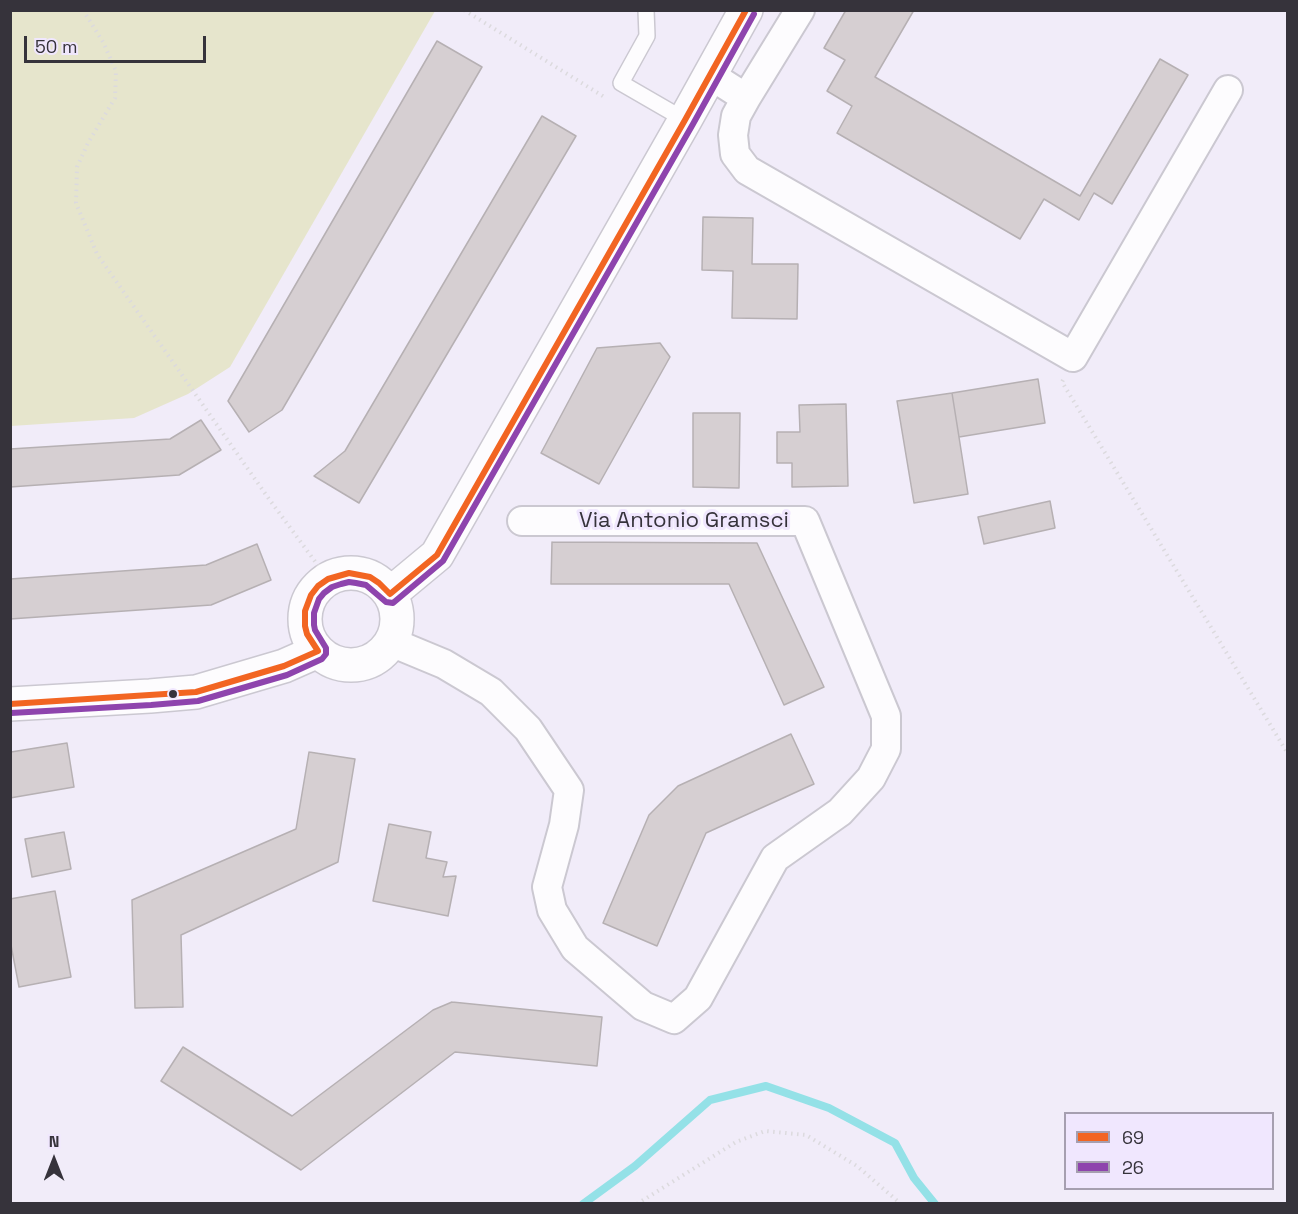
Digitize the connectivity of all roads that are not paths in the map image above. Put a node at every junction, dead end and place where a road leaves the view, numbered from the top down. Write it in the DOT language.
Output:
graph roads {
  1 [pos="646,10"];
  2 [pos="746,10"];
  3 [pos="800,10"];
  4 [pos="710,75"];
  5 [pos="1228,90"];
  6 [pos="746,98"];
  7 [pos="685,120"];
  8 [pos="522,521"];
  9 [pos="390,594"];
  10 [pos="392,642"];
  11 [pos="318,651"];
  12 [pos="10,704"];
  1 -- 7 [label="lane"];
  2 -- 4 [label="street"];
  3 -- 6 [label="street"];
  4 -- 6 [label="street"];
  4 -- 7 [label="street"];
  5 -- 6 [label="street"];
  7 -- 9 [label="street"];
  8 -- 10 [label="street, Via Antonio Gramsci"];
  9 -- 10 [label="street"];
  9 -- 11 [label="street"];
  10 -- 11 [label="street"];
  11 -- 12 [label="street"];
}
